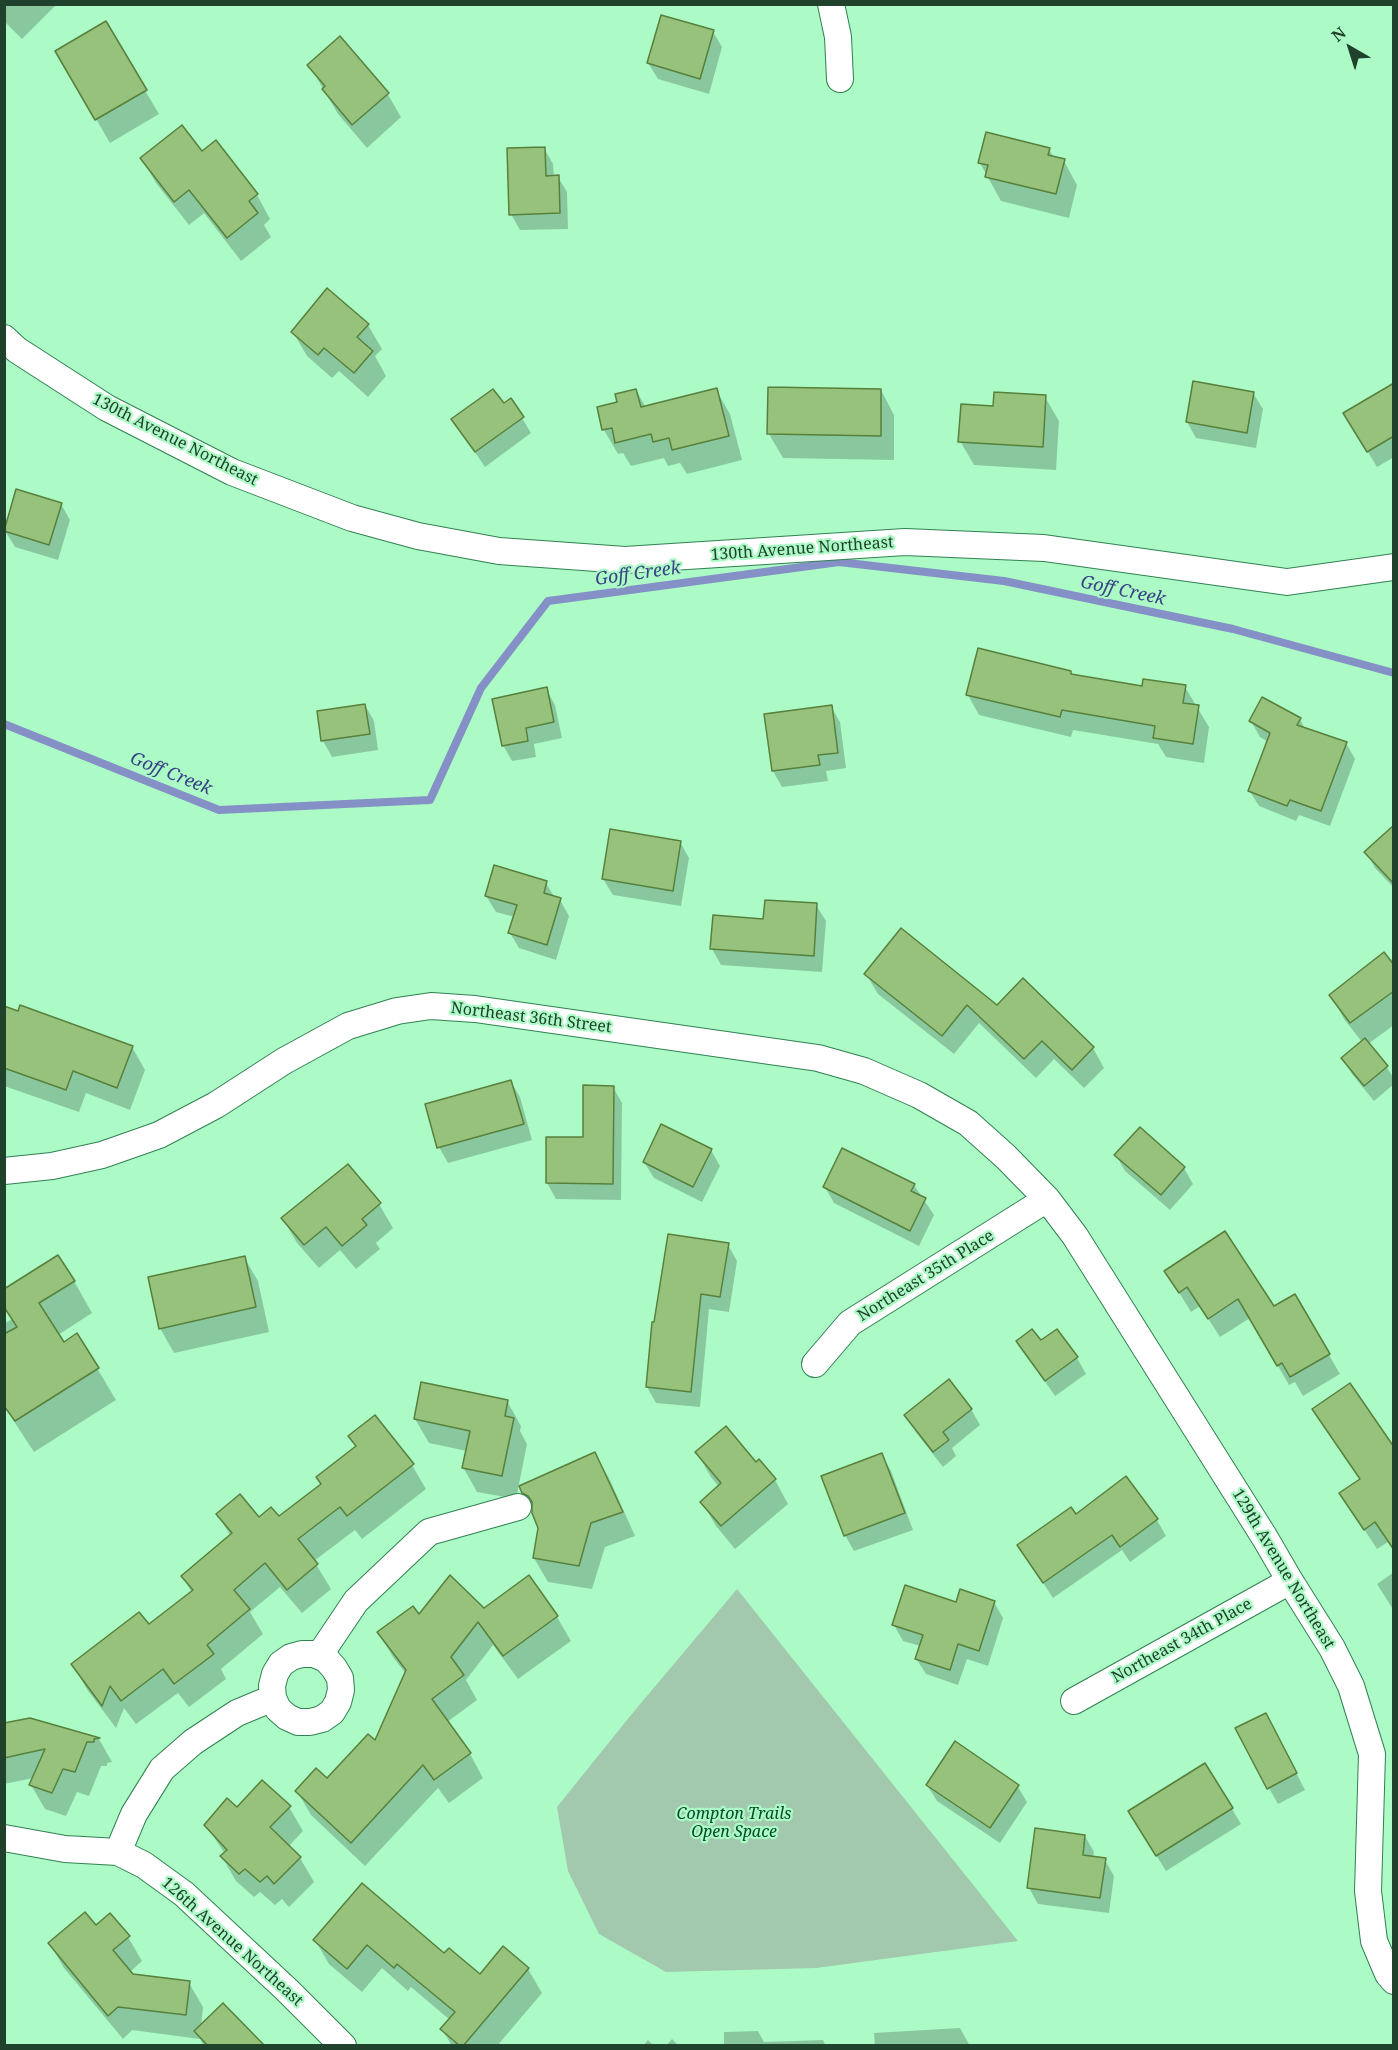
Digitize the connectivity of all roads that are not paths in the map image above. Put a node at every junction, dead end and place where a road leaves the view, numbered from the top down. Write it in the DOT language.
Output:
graph roads {
  1 [pos="831,4"];
  2 [pos="840,79"];
  3 [pos="4,339"];
  4 [pos="1394,567"];
  5 [pos="4,1171"];
  6 [pos="1047,1199"];
  7 [pos="815,1364"];
  8 [pos="518,1507"];
  9 [pos="1290,1581"];
  10 [pos="320,1656"];
  11 [pos="273,1698"];
  12 [pos="1074,1701"];
  13 [pos="4,1838"];
  14 [pos="118,1852"];
  15 [pos="1394,1981"];
  16 [pos="343,2046"];
  1 -- 2 [label="street"];
  3 -- 4 [label="street, 130th Avenue Northeast"];
  5 -- 6 [label="street, Northeast 36th Street"];
  6 -- 7 [label="street, Northeast 35th Place"];
  6 -- 9 [label="street, 129th Avenue Northeast"];
  8 -- 10 [label="street"];
  9 -- 12 [label="street, Northeast 34th Place"];
  9 -- 15 [label="street, 129th Avenue Northeast"];
  10 -- 11 [label="street"];
  10 -- 11 [label="street"];
  11 -- 14 [label="street"];
  13 -- 14 [label="street, 126th Avenue Northeast"];
  14 -- 16 [label="street, 126th Avenue Northeast"];
}
